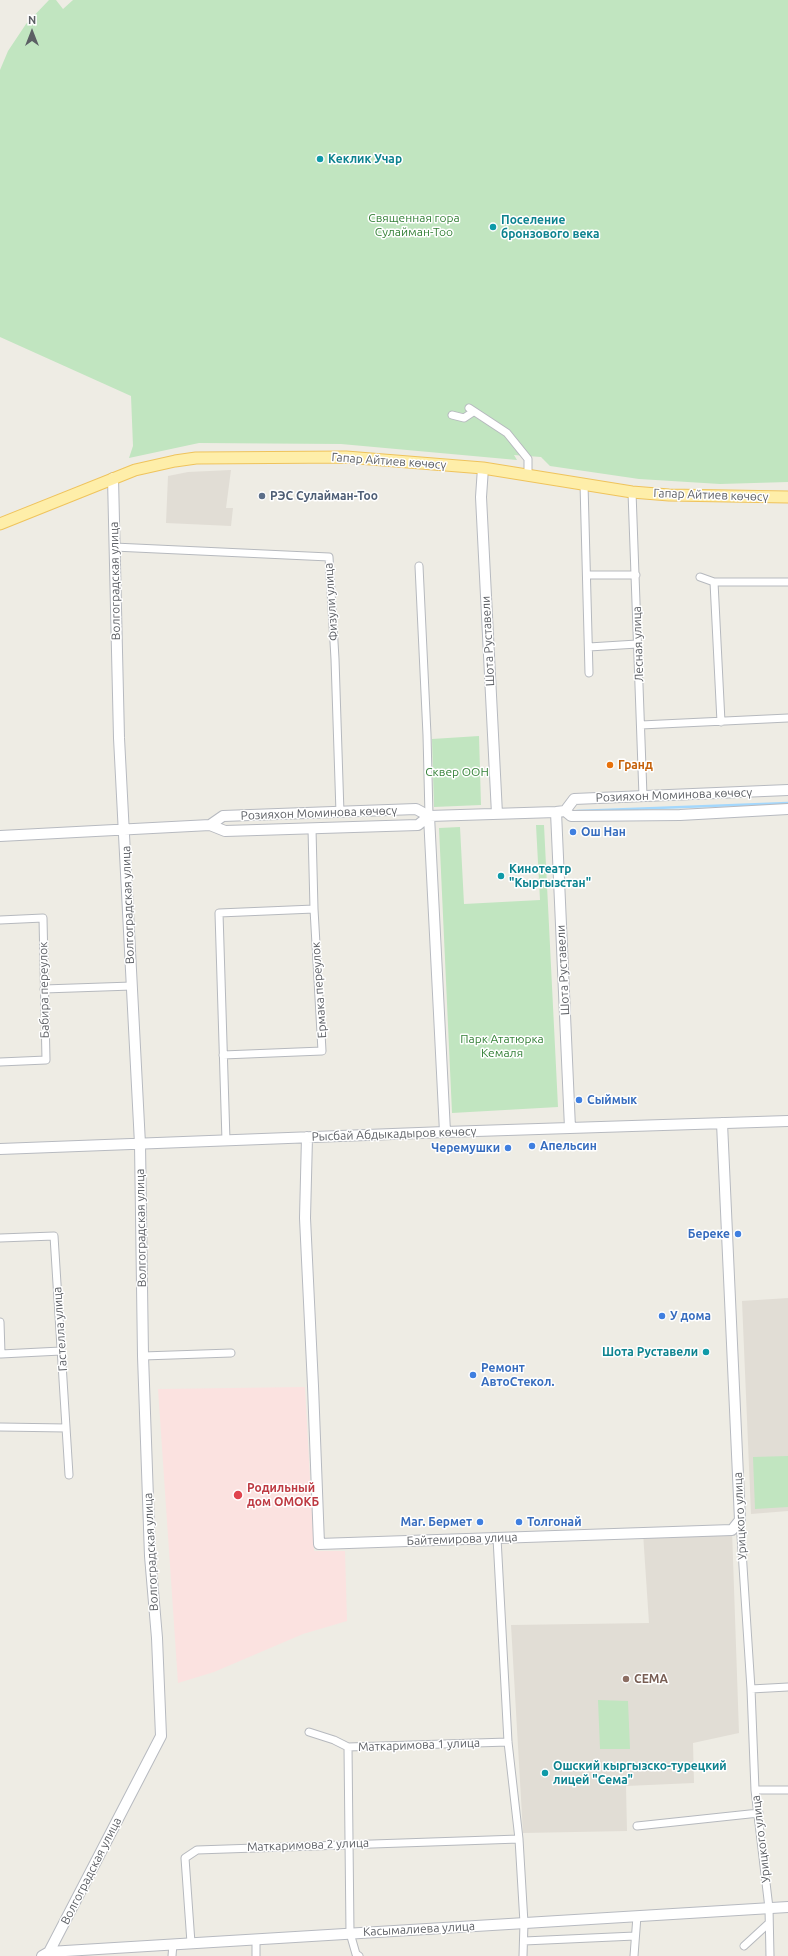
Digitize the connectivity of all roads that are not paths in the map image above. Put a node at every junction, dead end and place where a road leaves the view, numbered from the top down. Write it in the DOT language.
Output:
graph roads {
  1 [pos="452,415"];
  2 [pos="483,468"];
  3 [pos="528,474"];
  4 [pos="113,478"];
  5 [pos="584,484"];
  6 [pos="632,492"];
  7 [pos="788,497"];
  8 [pos="0,524"];
  9 [pos="114,547"];
  10 [pos="419,566"];
  11 [pos="587,575"];
  12 [pos="636,575"];
  13 [pos="700,577"];
  14 [pos="714,582"];
  15 [pos="788,582"];
  16 [pos="637,644"];
  17 [pos="589,647"];
  18 [pos="589,673"];
  19 [pos="788,718"];
  20 [pos="721,722"];
  21 [pos="641,725"];
  22 [pos="788,790"];
  23 [pos="643,796"];
  24 [pos="788,809"];
  25 [pos="561,811"];
  26 [pos="340,813"];
  27 [pos="497,814"];
  28 [pos="429,816"];
  29 [pos="210,825"];
  30 [pos="312,829"];
  31 [pos="125,831"];
  32 [pos="0,836"];
  33 [pos="314,909"];
  34 [pos="0,920"];
  35 [pos="132,986"];
  36 [pos="44,989"];
  37 [pos="223,1055"];
  38 [pos="0,1062"];
  39 [pos="788,1121"];
  40 [pos="722,1123"];
  41 [pos="570,1128"];
  42 [pos="445,1132"];
  43 [pos="307,1137"];
  44 [pos="226,1141"];
  45 [pos="140,1144"];
  46 [pos="0,1149"];
  47 [pos="0,1238"];
  48 [pos="0,1322"];
  49 [pos="61,1351"];
  50 [pos="231,1353"];
  51 [pos="143,1356"];
  52 [pos="0,1427"];
  53 [pos="66,1428"];
  54 [pos="69,1475"];
  55 [pos="740,1520"];
  56 [pos="497,1538"];
  57 [pos="788,1687"];
  58 [pos="751,1689"];
  59 [pos="309,1732"];
  60 [pos="508,1742"];
  61 [pos="348,1747"];
  62 [pos="755,1790"];
  63 [pos="788,1790"];
  64 [pos="759,1813"];
  65 [pos="637,1826"];
  66 [pos="518,1838"];
  67 [pos="348,1843"];
  68 [pos="788,1907"];
  69 [pos="769,1908"];
  70 [pos="637,1916"];
  71 [pos="524,1923"];
  72 [pos="769,1923"];
  73 [pos="350,1934"];
  74 [pos="635,1936"];
  75 [pos="256,1939"];
  76 [pos="524,1941"];
  77 [pos="191,1943"];
  78 [pos="173,1944"];
  79 [pos="744,1946"];
  80 [pos="101,1952"];
  81 [pos="45,1954"];
  82 [pos="172,1956"];
  83 [pos="256,1956"];
  84 [pos="359,1956"];
  85 [pos="523,1956"];
  86 [pos="634,1956"];
  87 [pos="770,1956"];
  1 -- 3 [label="street"];
  2 -- 3 [label="main road, Гапар Айтиев көчөсү"];
  2 -- 4 [label="main road, Гапар Айтиев көчөсү"];
  2 -- 27 [label="street, Шота Руставели"];
  3 -- 5 [label="main road, Гапар Айтиев көчөсү"];
  4 -- 8 [label="main road, Гапар Айтиев көчөсү"];
  4 -- 9 [label="street, Волгоградская улица"];
  5 -- 6 [label="main road, Гапар Айтиев көчөсү"];
  5 -- 11 [label="street"];
  6 -- 7 [label="main road, Гапар Айтиев көчөсү"];
  6 -- 12 [label="street, Лесная улица"];
  9 -- 26 [label="street, Физули улица"];
  9 -- 31 [label="street, Волгоградская улица"];
  10 -- 28 [label="street"];
  11 -- 12 [label="street"];
  11 -- 17 [label="street"];
  12 -- 16 [label="street, Лесная улица"];
  13 -- 14 [label="street"];
  14 -- 15 [label="street"];
  14 -- 20 [label="street"];
  16 -- 17 [label="street"];
  16 -- 21 [label="street, Лесная улица"];
  17 -- 18 [label="street"];
  19 -- 20 [label="street"];
  20 -- 21 [label="street"];
  21 -- 23 [label="street, Лесная улица"];
  22 -- 23 [label="street, Розияхон Моминова көчөсү"];
  23 -- 25 [label="street, Розияхон Моминова көчөсү"];
  24 -- 25 [label="street, Розияхон Моминова көчөсү"];
  25 -- 27 [label="street, Розияхон Моминова көчөсү"];
  25 -- 41 [label="street, Шота Руставели"];
  26 -- 28 [label="street, Розияхон Моминова көчөсү"];
  26 -- 29 [label="street, Розияхон Моминова көчөсү"];
  27 -- 28 [label="street, Розияхон Моминова көчөсү"];
  28 -- 30 [label="street, Розияхон Моминова көчөсү"];
  28 -- 42 [label="street"];
  29 -- 30 [label="street, Розияхон Моминова көчөсү"];
  29 -- 31 [label="street, Розияхон Моминова көчөсү"];
  30 -- 33 [label="street, Ермака переулок"];
  31 -- 32 [label="street, Розияхон Моминова көчөсү"];
  31 -- 35 [label="street, Волгоградская улица"];
  33 -- 37 [label="street"];
  33 -- 37 [label="street, Ермака переулок"];
  34 -- 36 [label="street, Бабира переулок"];
  35 -- 36 [label="street"];
  35 -- 45 [label="street, Волгоградская улица"];
  36 -- 38 [label="street, Бабира переулок"];
  37 -- 44 [label="street"];
  39 -- 40 [label="street, Рысбай Абдыкадыров көчөсү"];
  40 -- 41 [label="street, Рысбай Абдыкадыров көчөсү"];
  40 -- 55 [label="street, Урицкого улица"];
  41 -- 42 [label="street, Рысбай Абдыкадыров көчөсү"];
  42 -- 43 [label="street, Рысбай Абдыкадыров көчөсү"];
  43 -- 44 [label="street, Рысбай Абдыкадыров көчөсү"];
  43 -- 56 [label="street, Байтемирова улица"];
  44 -- 45 [label="street, Рысбай Абдыкадыров көчөсү"];
  45 -- 46 [label="street, Рысбай Абдыкадыров көчөсү"];
  45 -- 51 [label="street, Волгоградская улица"];
  47 -- 49 [label="street, Гастелла улица"];
  48 -- 49 [label="street"];
  49 -- 53 [label="street, Гастелла улица"];
  50 -- 51 [label="street"];
  51 -- 81 [label="street, Волгоградская улица"];
  52 -- 53 [label="street"];
  53 -- 54 [label="street, Гастелла улица"];
  55 -- 56 [label="street, Байтемирова улица"];
  55 -- 58 [label="street, Урицкого улица"];
  56 -- 60 [label="street"];
  57 -- 58 [label="street"];
  58 -- 62 [label="street, Урицкого улица"];
  59 -- 61 [label="street, Маткаримова 1 улица"];
  60 -- 61 [label="street, Маткаримова 1 улица"];
  60 -- 66 [label="street"];
  61 -- 67 [label="street"];
  62 -- 63 [label="street"];
  62 -- 64 [label="street, Урицкого улица"];
  64 -- 65 [label="street"];
  64 -- 69 [label="street, Урицкого улица"];
  66 -- 67 [label="street, Маткаримова 2 улица"];
  66 -- 71 [label="street"];
  67 -- 73 [label="street"];
  67 -- 77 [label="street, Маткаримова 2 улица"];
  68 -- 69 [label="street, Касымалиева улица"];
  69 -- 70 [label="street, Касымалиева улица"];
  69 -- 72 [label="street, Урицкого улица"];
  70 -- 71 [label="street, Касымалиева улица"];
  70 -- 74 [label="street"];
  71 -- 73 [label="street, Касымалиева улица"];
  71 -- 76 [label="street"];
  72 -- 79 [label="street"];
  72 -- 87 [label="street, Урицкого улица"];
  73 -- 75 [label="street, Касымалиева улица"];
  73 -- 84 [label="street"];
  74 -- 76 [label="street"];
  74 -- 86 [label="street"];
  75 -- 77 [label="street, Касымалиева улица"];
  75 -- 83 [label="street"];
  76 -- 85 [label="street"];
  77 -- 78 [label="street, Касымалиева улица"];
  78 -- 80 [label="street, Касымалиева улица"];
  78 -- 82 [label="street"];
  80 -- 81 [label="street, Касымалиева улица"];
}
